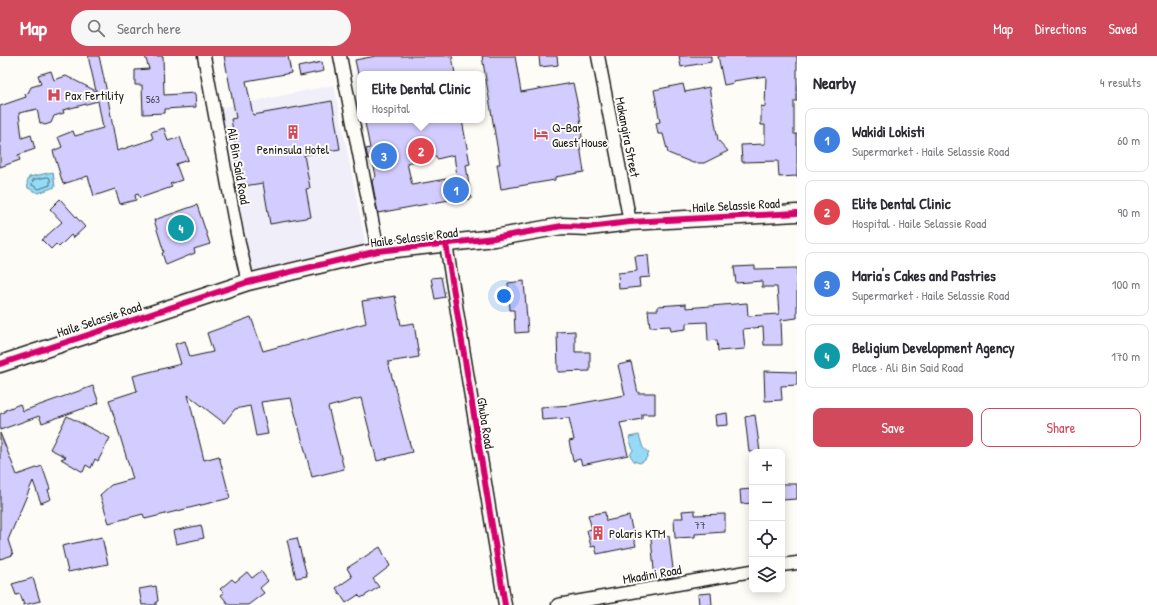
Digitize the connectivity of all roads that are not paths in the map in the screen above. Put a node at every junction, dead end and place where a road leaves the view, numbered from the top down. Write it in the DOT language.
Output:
graph roads {
  1 [pos="204,56"];
  2 [pos="340,56"];
  3 [pos="598,56"];
  4 [pos="797,213"];
  5 [pos="630,222"];
  6 [pos="446,244"];
  7 [pos="378,251"];
  8 [pos="248,282"];
  9 [pos="0,364"];
  10 [pos="797,563"];
  11 [pos="785,565"];
  12 [pos="749,572"];
  13 [pos="505,605"];
  14 [pos="558,605"];
  1 -- 8 [label="street, Ali Bin Said Road"];
  2 -- 7 [label="street"];
  3 -- 5 [label="street, Makangira Street"];
  4 -- 5 [label="street, Haile Selassie Road"];
  5 -- 6 [label="street, Haile Selassie Road"];
  6 -- 7 [label="street, Haile Selassie Road"];
  6 -- 13 [label="street, Ghuba Road"];
  7 -- 8 [label="street, Haile Selassie Road"];
  8 -- 9 [label="street, Haile Selassie Road"];
  10 -- 11 [label="street"];
  12 -- 14 [label="street, Mkadini Road"];
}
